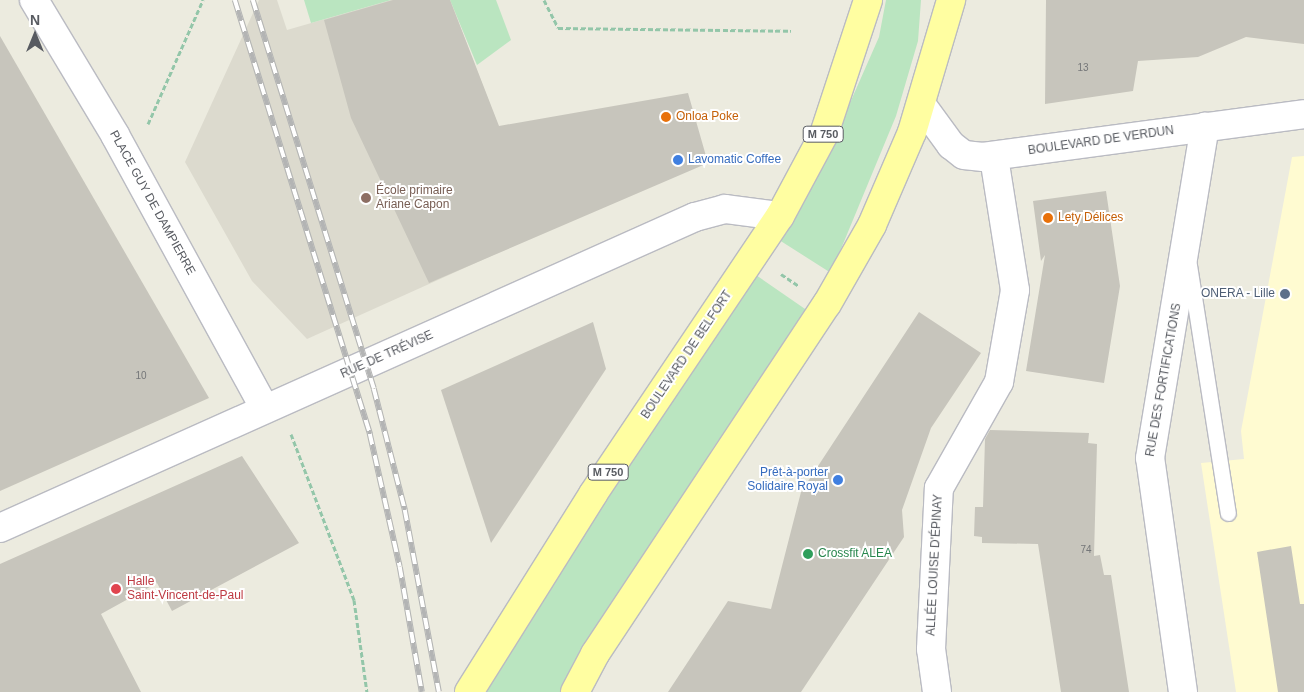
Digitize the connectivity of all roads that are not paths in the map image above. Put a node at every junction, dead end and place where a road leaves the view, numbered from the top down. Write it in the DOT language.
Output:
graph roads {
  1 [pos="34,0"];
  2 [pos="868,0"];
  3 [pos="934,0"];
  4 [pos="951,0"];
  5 [pos="931,70"];
  6 [pos="921,104"];
  7 [pos="1304,114"];
  8 [pos="1204,127"];
  9 [pos="994,157"];
  10 [pos="780,216"];
  11 [pos="1187,250"];
  12 [pos="266,409"];
  13 [pos="1228,513"];
  14 [pos="0,528"];
  15 [pos="469,692"];
  16 [pos="575,692"];
  17 [pos="938,692"];
  18 [pos="1183,692"];
  1 -- 12 [label="street, PLACE GUY DE DAMPIERRE"];
  2 -- 10 [label="main road, BOULEVARD DE BELFORT / M 750"];
  3 -- 5 [label="main road"];
  4 -- 5 [label="main road"];
  5 -- 6 [label="main road"];
  6 -- 9 [label="street, BOULEVARD DE VERDUN"];
  6 -- 16 [label="main road"];
  7 -- 8 [label="street, BOULEVARD DE VERDUN"];
  8 -- 9 [label="street, BOULEVARD DE VERDUN"];
  8 -- 11 [label="street, RUE DES FORTIFICATIONS"];
  9 -- 17 [label="street, ALLÉE LOUISE D'ÉPINAY"];
  10 -- 12 [label="street, RUE DE TRÉVISE"];
  10 -- 15 [label="main road, BOULEVARD DE BELFORT / M 750"];
  11 -- 13 [label="lane"];
  11 -- 18 [label="street, RUE DES FORTIFICATIONS"];
  12 -- 14 [label="street, RUE DE TRÉVISE"];
}
